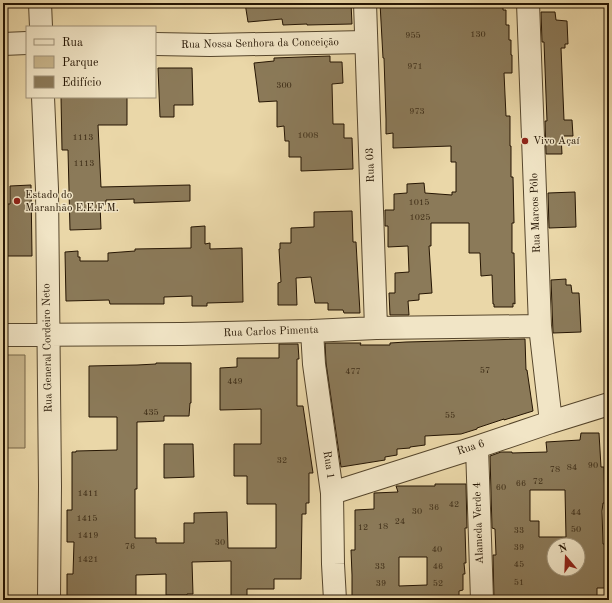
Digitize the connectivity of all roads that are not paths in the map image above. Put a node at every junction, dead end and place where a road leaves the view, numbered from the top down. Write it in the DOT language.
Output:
graph roads {
  1 [pos="40,3"];
  2 [pos="365,3"];
  3 [pos="528,3"];
  4 [pos="41,26"];
  5 [pos="366,42"];
  6 [pos="26,43"];
  7 [pos="3,44"];
  8 [pos="156,44"];
  9 [pos="43,98"];
  10 [pos="540,326"];
  11 [pos="376,328"];
  12 [pos="312,331"];
  13 [pos="3,335"];
  14 [pos="48,335"];
  15 [pos="609,404"];
  16 [pos="551,422"];
  17 [pos="477,446"];
  18 [pos="332,493"];
  19 [pos="49,600"];
  20 [pos="335,600"];
  21 [pos="482,600"];
  1 -- 4 [label="street"];
  2 -- 5 [label="street, Rua 03"];
  3 -- 10 [label="street, Rua Marcos Pólo"];
  5 -- 8 [label="street, Rua Nossa Senhora da Conceição"];
  5 -- 11 [label="street, Rua 03"];
  6 -- 7 [label="street"];
  9 -- 14 [label="street, Rua General Cordeiro Neto"];
  10 -- 11 [label="street, Rua Carlos Pimenta"];
  10 -- 16 [label="street, Rua Marcos Pólo"];
  11 -- 12 [label="street, Rua Carlos Pimenta"];
  12 -- 14 [label="street, Rua Carlos Pimenta"];
  12 -- 18 [label="street, Rua 1"];
  13 -- 14 [label="street, Rua Carlos Pimenta"];
  14 -- 19 [label="street, Rua General Cordeiro Neto"];
  15 -- 16 [label="street, Rua 6"];
  16 -- 17 [label="street, Rua 6"];
  17 -- 18 [label="street, Rua 6"];
  17 -- 21 [label="street, Alameda Verde 4"];
  18 -- 20 [label="street, Rua 1"];
}
